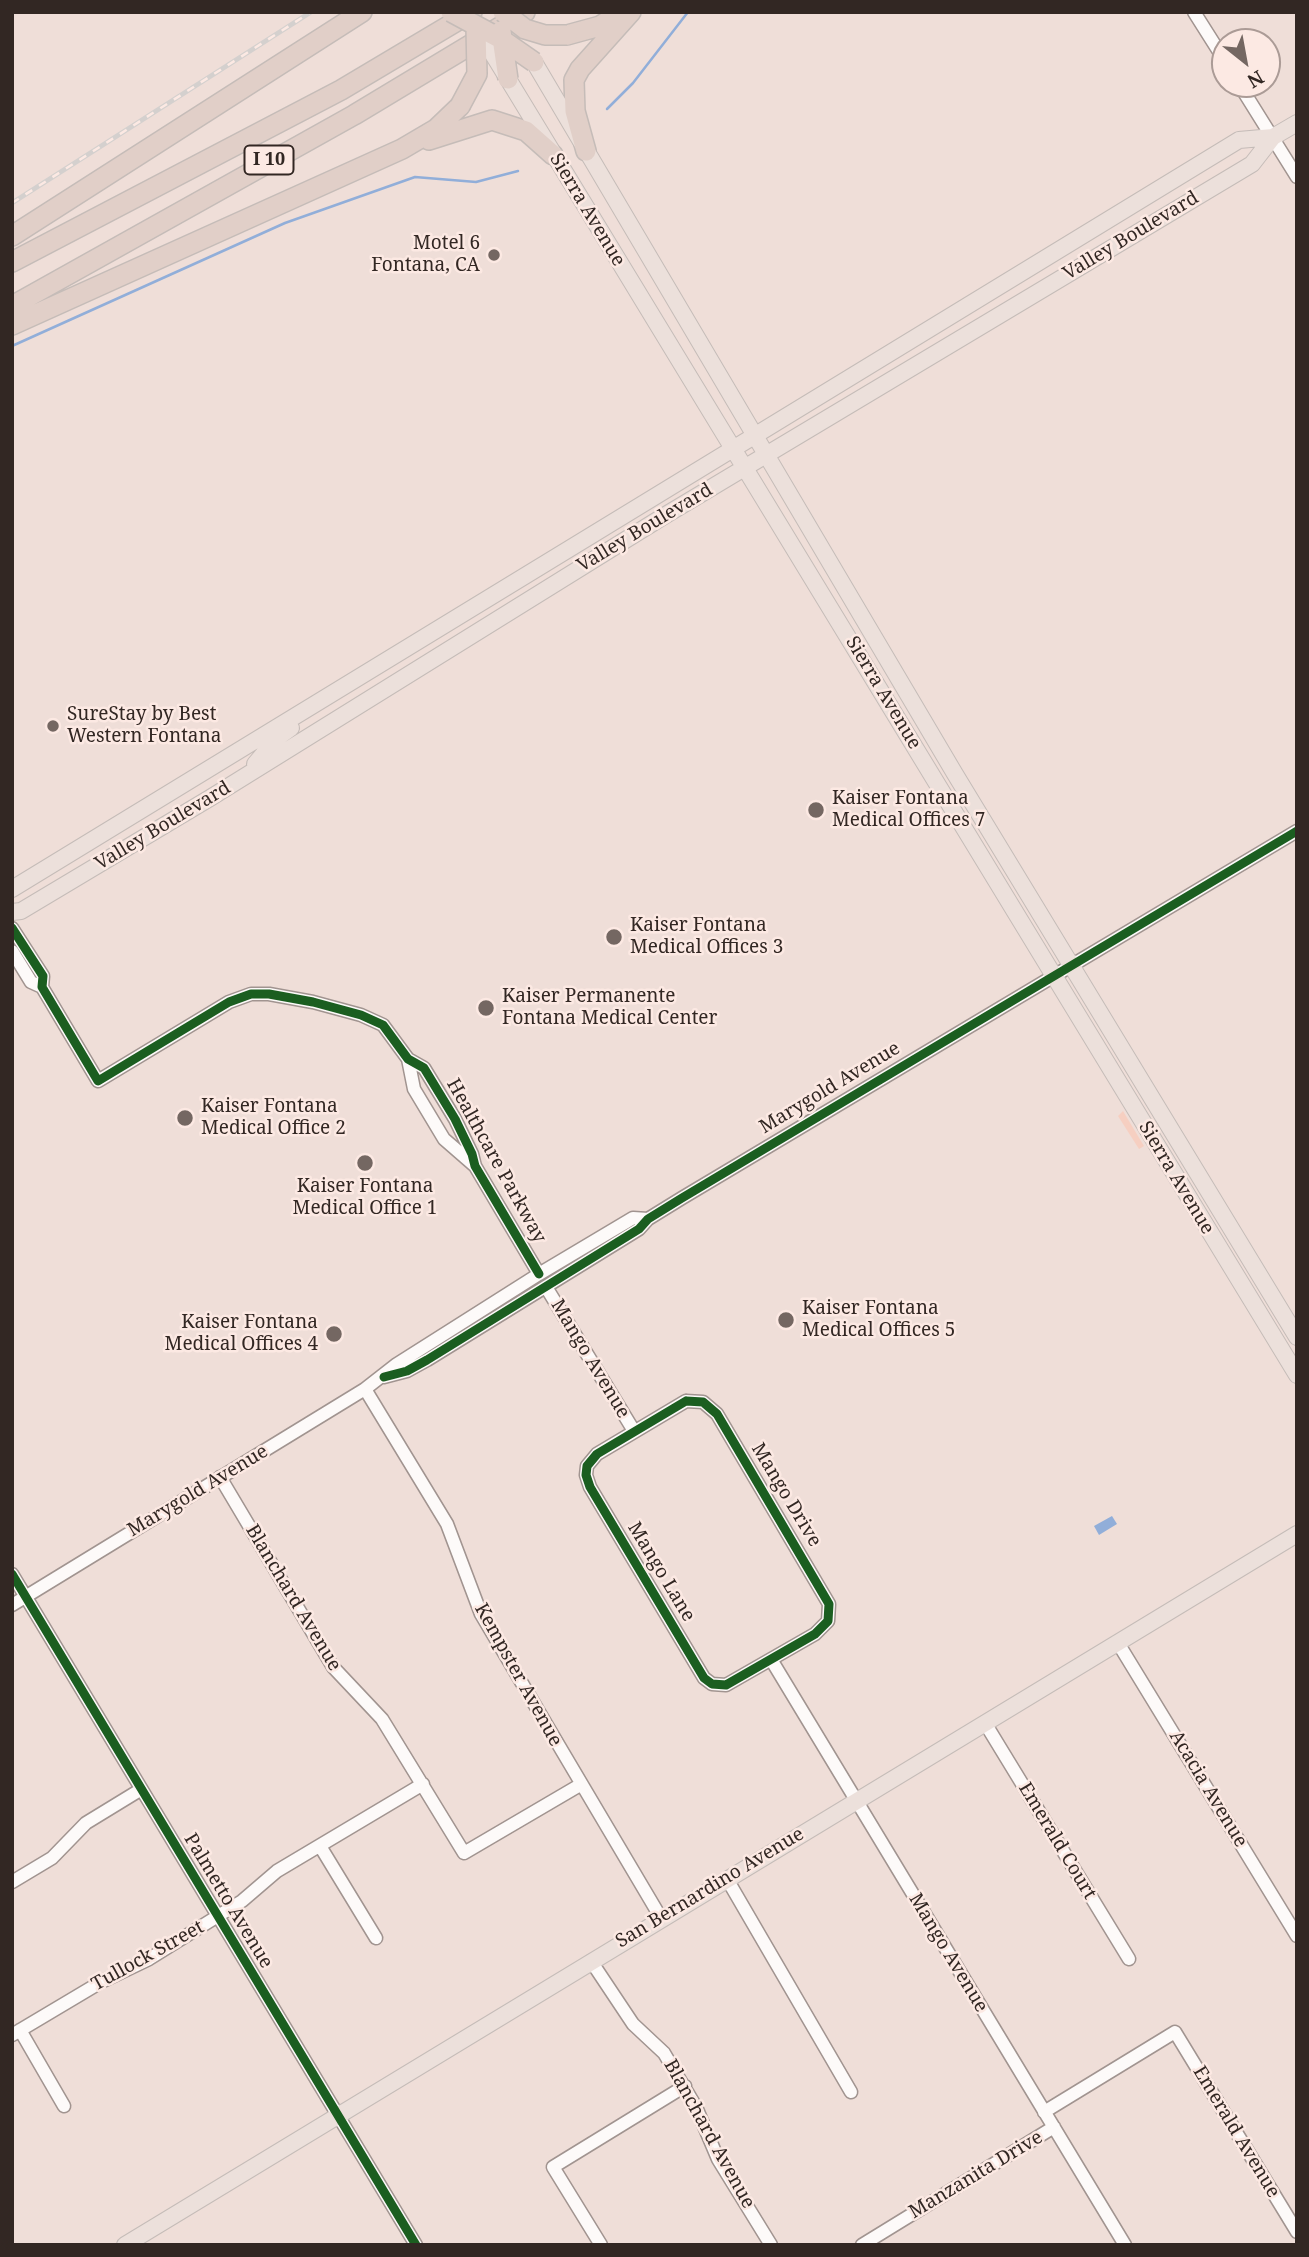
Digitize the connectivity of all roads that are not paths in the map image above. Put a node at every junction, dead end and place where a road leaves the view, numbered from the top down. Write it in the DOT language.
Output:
graph roads {
  1 [pos="375,12"];
  2 [pos="451,12"];
  3 [pos="503,12"];
  4 [pos="525,12"];
  5 [pos="622,12"];
  6 [pos="631,12"];
  7 [pos="1194,12"];
  8 [pos="358,16"];
  9 [pos="473,16"];
  10 [pos="501,38"];
  11 [pos="1211,39"];
  12 [pos="534,62"];
  13 [pos="508,79"];
  14 [pos="1248,98"];
  15 [pos="1297,123"];
  16 [pos="1273,138"];
  17 [pos="402,149"];
  18 [pos="586,151"];
  19 [pos="553,155"];
  20 [pos="1297,177"];
  21 [pos="12,236"];
  22 [pos="12,262"];
  23 [pos="12,306"];
  24 [pos="12,325"];
  25 [pos="756,436"];
  26 [pos="733,450"];
  27 [pos="766,455"];
  28 [pos="746,467"];
  29 [pos="300,712"];
  30 [pos="244,777"];
  31 [pos="1297,831"];
  32 [pos="12,889"];
  33 [pos="12,912"];
  34 [pos="12,928"];
  35 [pos="12,951"];
  36 [pos="1072,966"];
  37 [pos="1054,977"];
  38 [pos="42,987"];
  39 [pos="408,1059"];
  40 [pos="419,1097"];
  41 [pos="455,1119"];
  42 [pos="474,1166"];
  43 [pos="1192,1203"];
  44 [pos="648,1219"];
  45 [pos="539,1274"];
  46 [pos="1264,1284"];
  47 [pos="546,1287"];
  48 [pos="1297,1337"];
  49 [pos="427,1360"];
  50 [pos="1297,1375"];
  51 [pos="384,1377"];
  52 [pos="365,1390"];
  53 [pos="634,1432"];
  54 [pos="220,1477"];
  55 [pos="1297,1534"];
  56 [pos="12,1574"];
  57 [pos="26,1597"];
  58 [pos="12,1605"];
  59 [pos="1118,1643"];
  60 [pos="772,1661"];
  61 [pos="985,1723"];
  62 [pos="423,1784"];
  63 [pos="580,1785"];
  64 [pos="140,1790"];
  65 [pos="856,1800"];
  66 [pos="320,1846"];
  67 [pos="727,1879"];
  68 [pos="12,1882"];
  69 [pos="217,1917"];
  70 [pos="662,1918"];
  71 [pos="1297,1936"];
  72 [pos="376,1938"];
  73 [pos="1129,1959"];
  74 [pos="591,1961"];
  75 [pos="1175,2032"];
  76 [pos="16,2033"];
  77 [pos="685,2087"];
  78 [pos="851,2092"];
  79 [pos="64,2106"];
  80 [pos="1044,2112"];
  81 [pos="339,2116"];
  82 [pos="1054,2127"];
  83 [pos="1297,2232"];
  84 [pos="125,2245"];
  85 [pos="416,2245"];
  86 [pos="601,2245"];
  87 [pos="771,2245"];
  88 [pos="862,2245"];
  89 [pos="1125,2245"];
  1 -- 8 [label="highway"];
  2 -- 9 [label="highway, bridge"];
  3 -- 5 [label="highway, bridge"];
  3 -- 10 [label="highway, bridge"];
  3 -- 12 [label="main road, Sierra Avenue, bridge"];
  4 -- 23 [label="highway, I 10"];
  6 -- 18 [label="highway"];
  7 -- 11 [label="street"];
  8 -- 21 [label="highway"];
  9 -- 10 [label="highway, bridge"];
  9 -- 13 [label="main road, Sierra Avenue, bridge"];
  9 -- 17 [label="highway, bridge"];
  9 -- 22 [label="highway, I 10"];
  10 -- 12 [label="highway, bridge"];
  10 -- 13 [label="highway, bridge"];
  12 -- 18 [label="main road, Sierra Avenue"];
  13 -- 19 [label="main road, Sierra Avenue"];
  14 -- 16 [label="street"];
  15 -- 16 [label="main road, Valley Boulevard"];
  16 -- 20 [label="street"];
  16 -- 25 [label="main road, Valley Boulevard"];
  16 -- 27 [label="main road, Valley Boulevard"];
  17 -- 19 [label="highway"];
  17 -- 24 [label="highway"];
  18 -- 25 [label="main road, Sierra Avenue"];
  19 -- 26 [label="main road, Sierra Avenue"];
  25 -- 26 [label="main road, Valley Boulevard"];
  25 -- 27 [label="main road, Sierra Avenue"];
  26 -- 28 [label="main road, Sierra Avenue"];
  26 -- 29 [label="main road, Valley Boulevard"];
  27 -- 28 [label="main road, Valley Boulevard"];
  27 -- 36 [label="main road, Sierra Avenue"];
  28 -- 30 [label="main road, Valley Boulevard"];
  28 -- 37 [label="main road, Sierra Avenue"];
  29 -- 30 [label="main road"];
  29 -- 32 [label="main road, Valley Boulevard"];
  30 -- 33 [label="main road, Valley Boulevard"];
  31 -- 36 [label="street, Marygold Avenue"];
  34 -- 38 [label="street, Healthcare Parkway"];
  35 -- 38 [label="street, Healthcare Parkway"];
  36 -- 37 [label="street, Marygold Avenue"];
  36 -- 46 [label="main road, Sierra Avenue"];
  37 -- 43 [label="main road, Sierra Avenue"];
  37 -- 44 [label="street, Marygold Avenue"];
  38 -- 39 [label="street, Healthcare Parkway"];
  39 -- 40 [label="street, Healthcare Parkway"];
  39 -- 41 [label="street, Healthcare Parkway"];
  40 -- 41 [label="street"];
  40 -- 42 [label="street, Healthcare Parkway"];
  41 -- 42 [label="street, Healthcare Parkway"];
  42 -- 45 [label="street, Healthcare Parkway"];
  43 -- 46 [label="main road"];
  43 -- 50 [label="main road, Sierra Avenue"];
  44 -- 45 [label="street"];
  44 -- 47 [label="street, Marygold Avenue"];
  45 -- 49 [label="street"];
  45 -- 51 [label="street, Marygold Avenue"];
  46 -- 48 [label="main road, Sierra Avenue"];
  47 -- 49 [label="street, Marygold Avenue"];
  47 -- 53 [label="street, Mango Avenue"];
  49 -- 51 [label="street, Marygold Avenue"];
  51 -- 52 [label="street, Marygold Avenue"];
  52 -- 54 [label="street, Marygold Avenue"];
  52 -- 63 [label="street, Kempster Avenue"];
  53 -- 60 [label="street, Mango Lane"];
  53 -- 60 [label="street, Mango Drive"];
  54 -- 57 [label="street, Marygold Avenue"];
  54 -- 62 [label="street, Blanchard Avenue"];
  55 -- 59 [label="main road, San Bernardino Avenue"];
  56 -- 57 [label="street, Palmetto Avenue"];
  57 -- 58 [label="street, Marygold Avenue"];
  57 -- 64 [label="street, Palmetto Avenue"];
  59 -- 61 [label="main road, San Bernardino Avenue"];
  59 -- 71 [label="street, Acacia Avenue"];
  60 -- 65 [label="street, Mango Avenue"];
  61 -- 65 [label="main road, San Bernardino Avenue"];
  61 -- 73 [label="street, Emerald Court"];
  62 -- 63 [label="street, Blanchard Avenue"];
  62 -- 66 [label="street, Tullock Street"];
  63 -- 70 [label="street, Kempster Avenue"];
  64 -- 68 [label="street"];
  64 -- 69 [label="street, Palmetto Avenue"];
  65 -- 67 [label="main road, San Bernardino Avenue"];
  65 -- 80 [label="street, Mango Avenue"];
  66 -- 69 [label="street, Tullock Street"];
  66 -- 72 [label="street"];
  67 -- 70 [label="main road, San Bernardino Avenue"];
  67 -- 78 [label="street"];
  69 -- 76 [label="street, Tullock Street"];
  69 -- 81 [label="street, Palmetto Avenue"];
  70 -- 74 [label="main road, San Bernardino Avenue"];
  74 -- 77 [label="street, Blanchard Avenue"];
  74 -- 81 [label="main road, San Bernardino Avenue"];
  75 -- 80 [label="street, Manzanita Drive"];
  75 -- 83 [label="street, Emerald Avenue"];
  76 -- 79 [label="street"];
  77 -- 86 [label="street"];
  77 -- 87 [label="street, Blanchard Avenue"];
  80 -- 82 [label="street, Mango Avenue"];
  81 -- 84 [label="main road, San Bernardino Avenue"];
  81 -- 85 [label="street, Palmetto Avenue"];
  82 -- 88 [label="street, Manzanita Drive"];
  82 -- 89 [label="street, Mango Avenue"];
}
